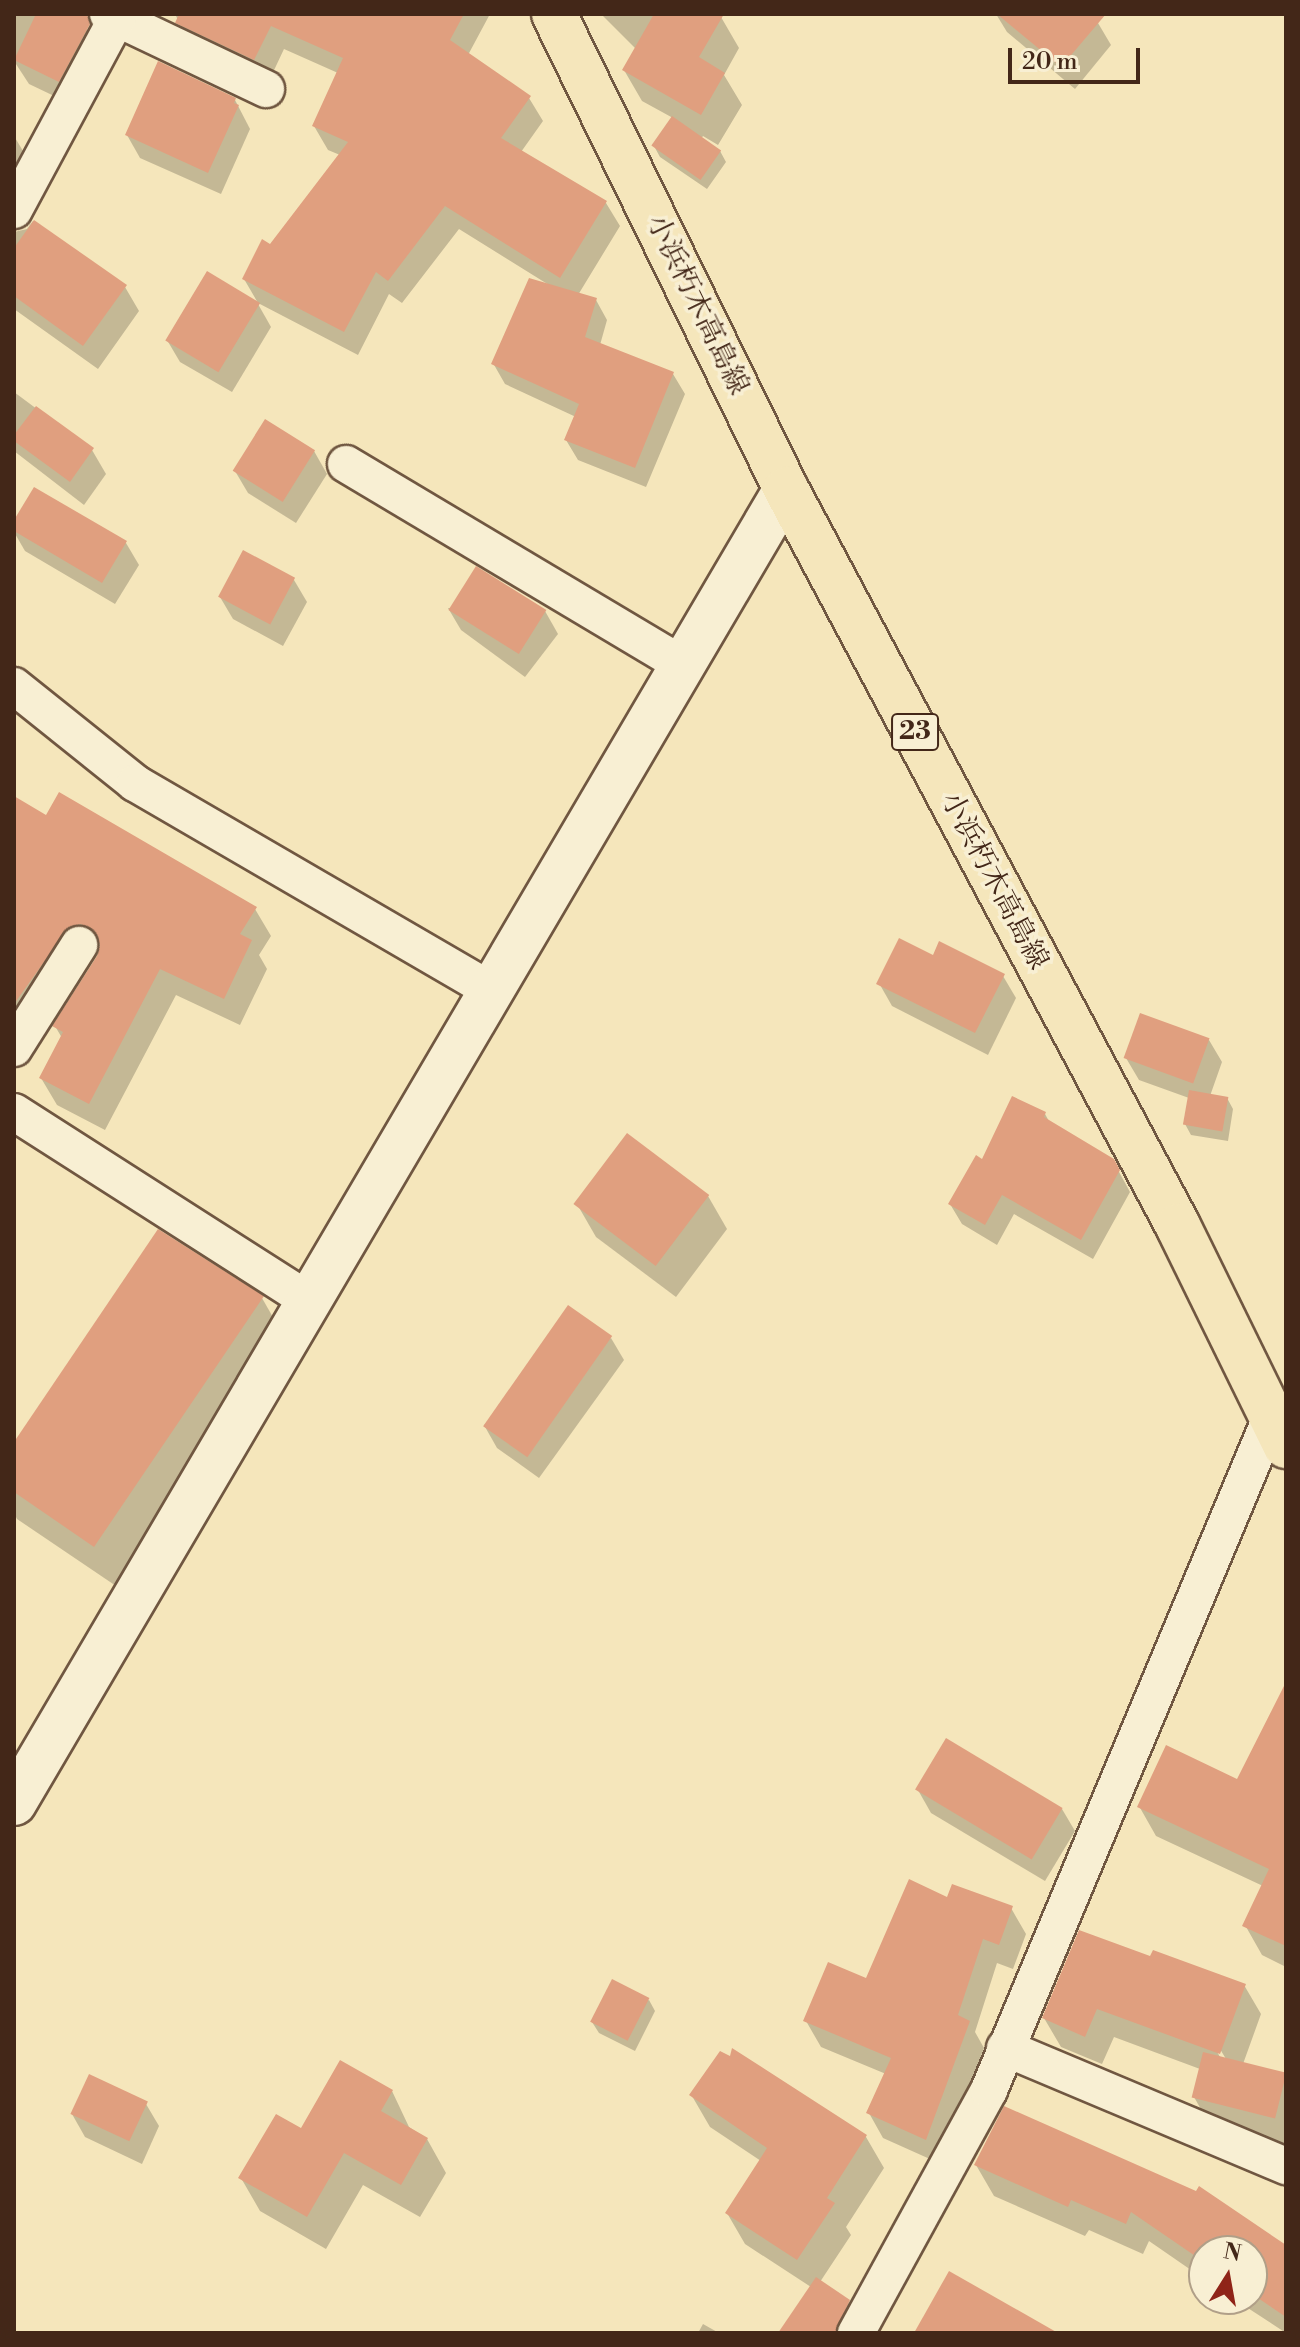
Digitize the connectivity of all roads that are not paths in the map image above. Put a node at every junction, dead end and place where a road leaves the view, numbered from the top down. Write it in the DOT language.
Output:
graph roads {
  1 [pos="554,14"];
  2 [pos="115,15"];
  3 [pos="266,89"];
  4 [pos="14,210"];
  5 [pos="346,464"];
  6 [pos="786,489"];
  7 [pos="682,664"];
  8 [pos="14,686"];
  9 [pos="79,945"];
  10 [pos="490,990"];
  11 [pos="17,1035"];
  12 [pos="14,1112"];
  13 [pos="308,1300"];
  14 [pos="1278,1433"];
  15 [pos="14,1803"];
  16 [pos="1005,2048"];
  17 [pos="1286,2166"];
  18 [pos="856,2333"];
  1 -- 6 [label="main road, 小浜朽木高島線 / 23"];
  2 -- 3 [label="street"];
  2 -- 4 [label="street"];
  5 -- 7 [label="street"];
  6 -- 7 [label="main road"];
  6 -- 14 [label="main road, 小浜朽木高島線 / 23"];
  7 -- 10 [label="main road"];
  8 -- 10 [label="street"];
  9 -- 11 [label="street"];
  10 -- 13 [label="main road"];
  12 -- 13 [label="street"];
  13 -- 15 [label="main road"];
  14 -- 16 [label="street"];
  16 -- 17 [label="street"];
  16 -- 18 [label="street"];
}
